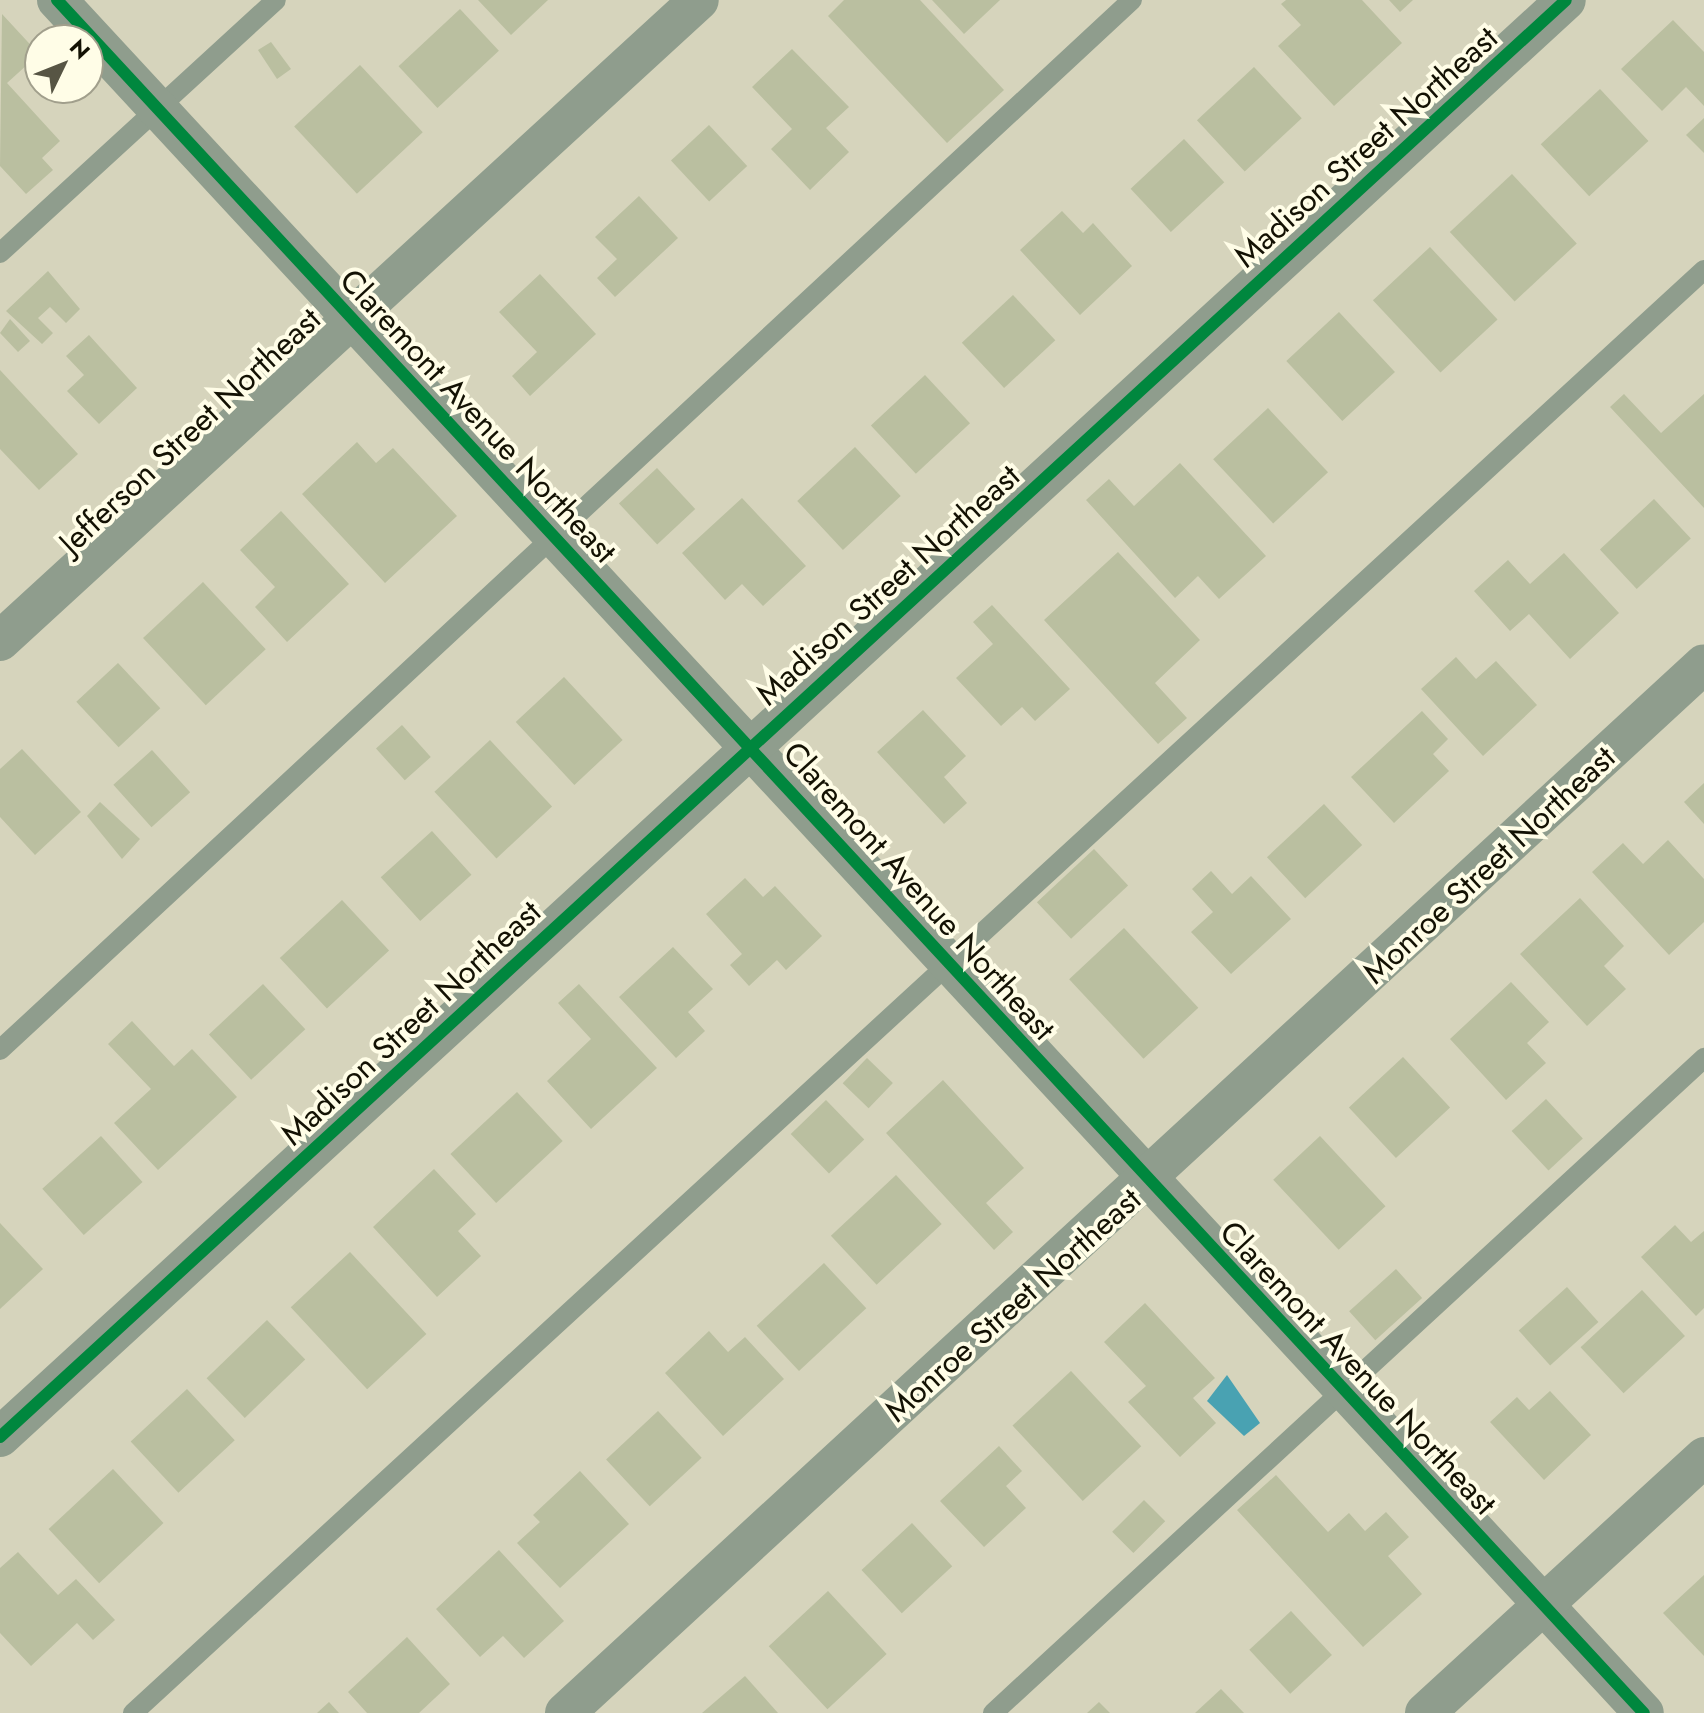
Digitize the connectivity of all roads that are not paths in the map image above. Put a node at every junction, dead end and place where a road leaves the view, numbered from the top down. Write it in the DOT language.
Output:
graph roads {
  1 [pos="57,0"];
  2 [pos="276,0"];
  3 [pos="699,0"];
  4 [pos="1132,0"];
  5 [pos="1566,0"];
  6 [pos="157,109"];
  7 [pos="0,253"];
  8 [pos="1704,270"];
  9 [pos="351,319"];
  10 [pos="553,534"];
  11 [pos="0,641"];
  12 [pos="1704,664"];
  13 [pos="751,745"];
  14 [pos="948,961"];
  15 [pos="0,1050"];
  16 [pos="1704,1058"];
  17 [pos="1149,1181"];
  18 [pos="1342,1389"];
  19 [pos="0,1437"];
  20 [pos="1704,1457"];
  21 [pos="1543,1605"];
  22 [pos="133,1713"];
  23 [pos="565,1713"];
  24 [pos="993,1713"];
  25 [pos="1425,1713"];
  26 [pos="1644,1713"];
  1 -- 6 [label="street, Claremont Avenue Northeast"];
  2 -- 6 [label="lane"];
  3 -- 9 [label="street, Jefferson Street Northeast"];
  4 -- 10 [label="lane"];
  5 -- 13 [label="street, Madison Street Northeast"];
  6 -- 7 [label="lane"];
  6 -- 9 [label="street, Claremont Avenue Northeast"];
  8 -- 14 [label="lane"];
  9 -- 10 [label="street, Claremont Avenue Northeast"];
  9 -- 11 [label="street, Jefferson Street Northeast"];
  10 -- 13 [label="street, Claremont Avenue Northeast"];
  10 -- 15 [label="lane"];
  12 -- 17 [label="street, Monroe Street Northeast"];
  13 -- 14 [label="street, Claremont Avenue Northeast"];
  13 -- 19 [label="street, Madison Street Northeast"];
  14 -- 17 [label="street, Claremont Avenue Northeast"];
  14 -- 22 [label="lane"];
  16 -- 18 [label="lane"];
  17 -- 18 [label="street, Claremont Avenue Northeast"];
  17 -- 23 [label="street, Monroe Street Northeast"];
  18 -- 21 [label="street, Claremont Avenue Northeast"];
  18 -- 24 [label="lane"];
  20 -- 21 [label="street"];
  21 -- 25 [label="street"];
  21 -- 26 [label="street, Claremont Avenue Northeast"];
}
